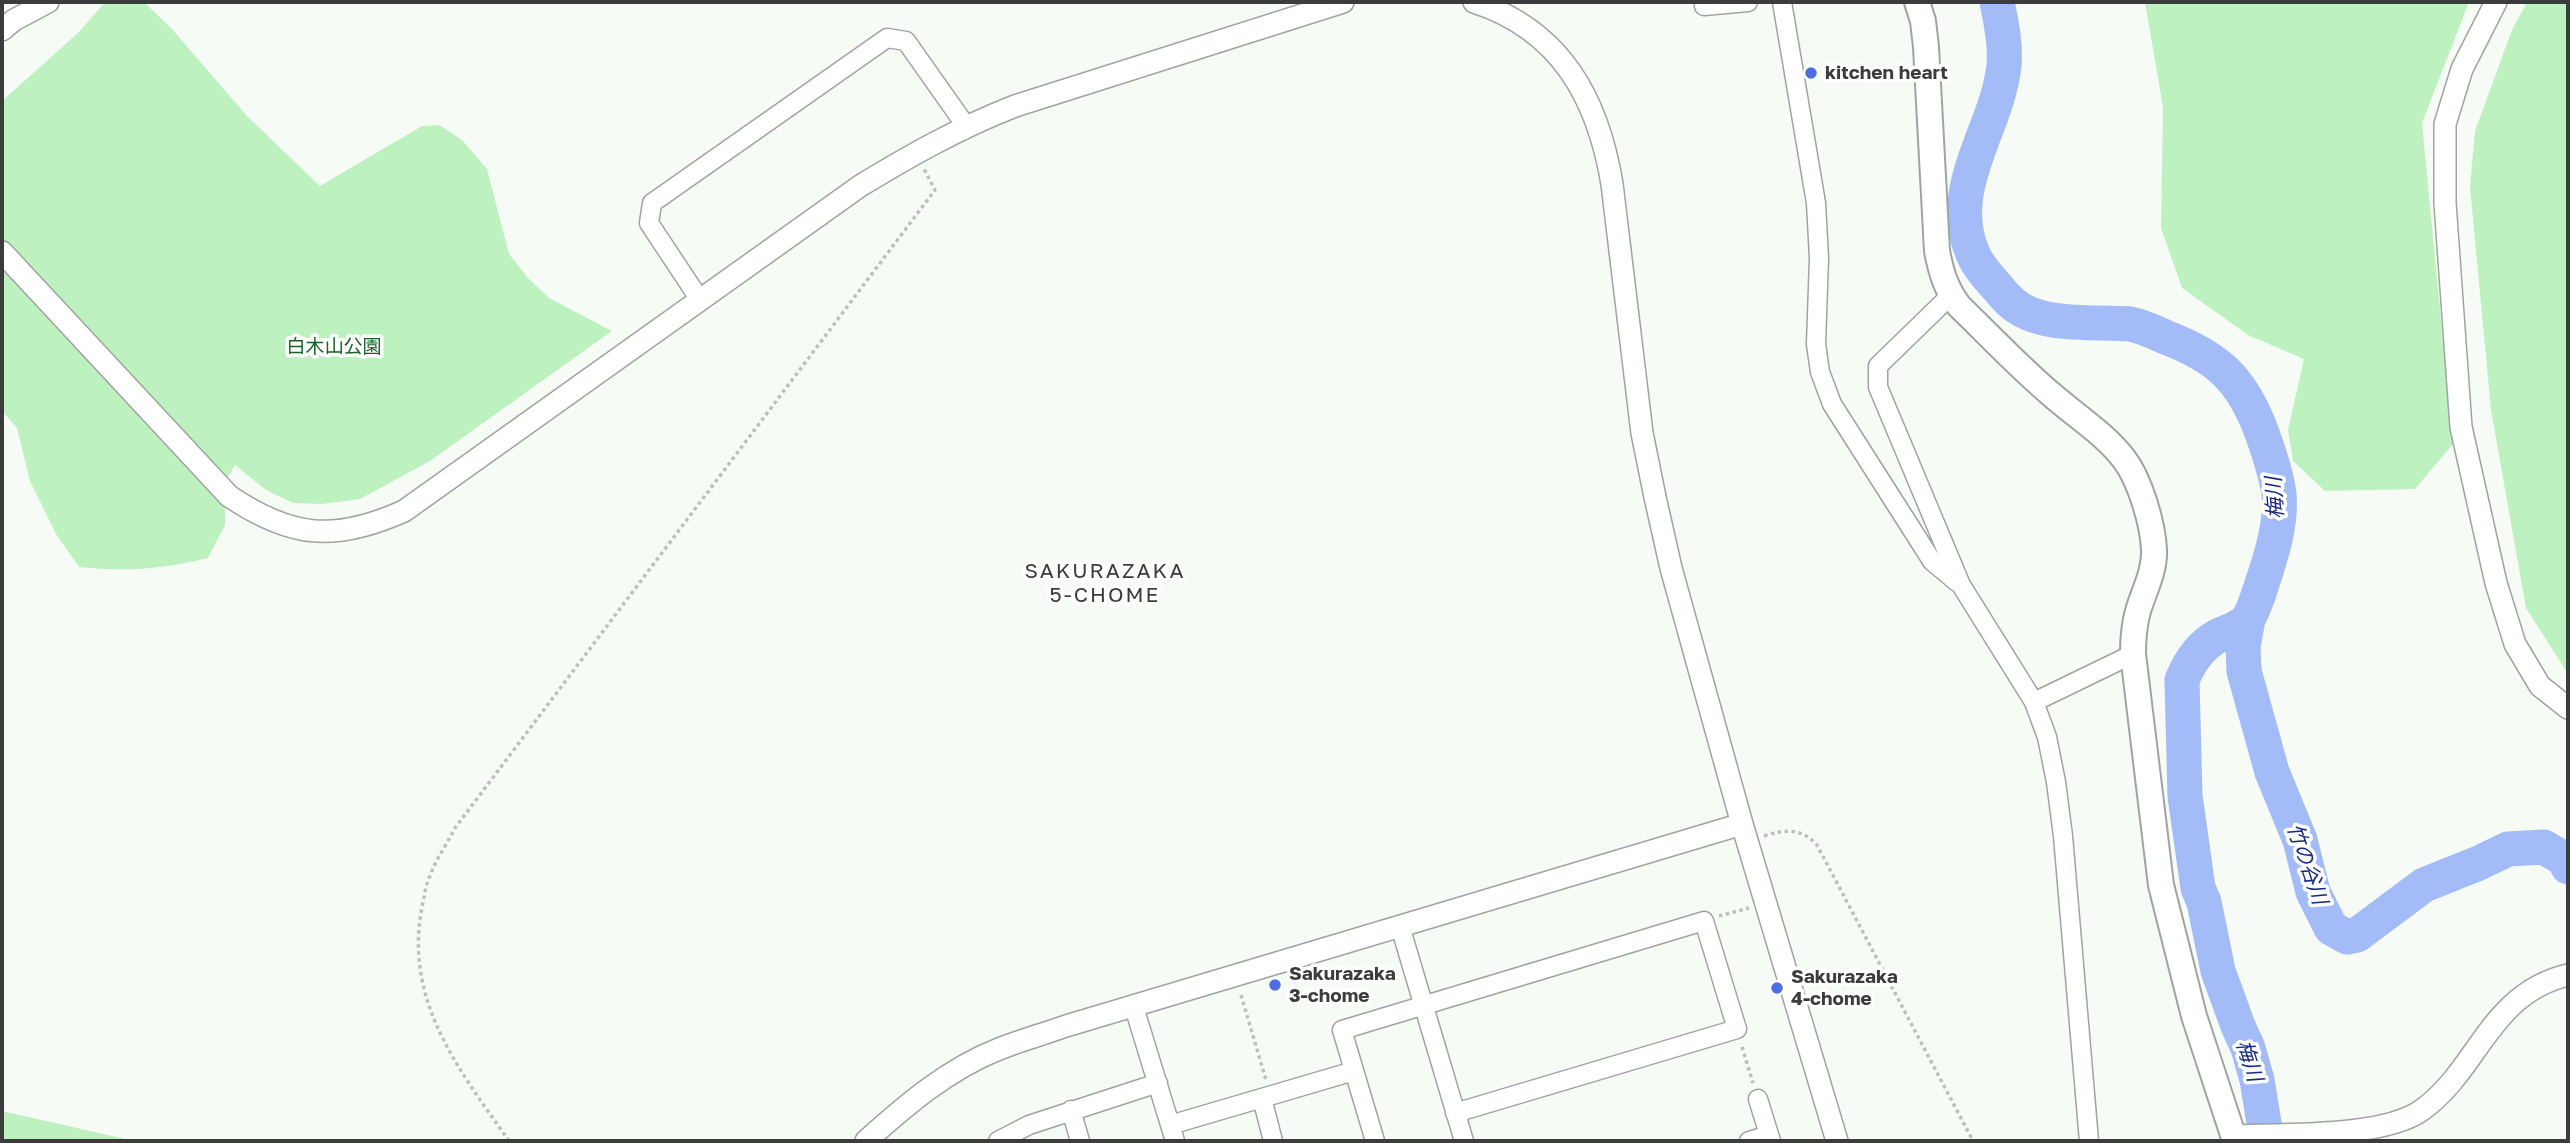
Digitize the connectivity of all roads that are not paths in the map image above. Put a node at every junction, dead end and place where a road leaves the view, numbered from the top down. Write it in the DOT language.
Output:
graph roads {
  1 [pos="48,2"];
  2 [pos="1343,2"];
  3 [pos="1474,2"];
  4 [pos="1748,2"];
  5 [pos="1782,2"];
  6 [pos="1917,2"];
  7 [pos="2496,2"];
  8 [pos="1704,6"];
  9 [pos="2,30"];
  10 [pos="966,126"];
  11 [pos="2,252"];
  12 [pos="1951,295"];
  13 [pos="700,300"];
  14 [pos="1961,585"];
  15 [pos="2133,654"];
  16 [pos="2034,702"];
  17 [pos="2568,708"];
  18 [pos="1745,833"];
  19 [pos="1400,926"];
  20 [pos="2568,975"];
  21 [pos="1424,1006"];
  22 [pos="1134,1007"];
  23 [pos="1354,1071"];
  24 [pos="1158,1083"];
  25 [pos="1266,1097"];
  26 [pos="1758,1099"];
  27 [pos="1071,1110"];
  28 [pos="1455,1113"];
  29 [pos="1173,1133"];
  30 [pos="1770,1138"];
  31 [pos="2234,1139"];
  32 [pos="866,1141"];
  33 [pos="998,1141"];
  34 [pos="1080,1141"];
  35 [pos="1273,1141"];
  36 [pos="1375,1141"];
  37 [pos="1464,1141"];
  38 [pos="1749,1141"];
  39 [pos="1837,1141"];
  40 [pos="2089,1141"];
  1 -- 9 [label="street"];
  2 -- 10 [label="street"];
  3 -- 18 [label="street"];
  4 -- 8 [label="street"];
  5 -- 14 [label="street"];
  6 -- 12 [label="main road"];
  7 -- 17 [label="street"];
  10 -- 13 [label="street"];
  10 -- 13 [label="street"];
  11 -- 13 [label="street"];
  12 -- 14 [label="street"];
  12 -- 15 [label="main road"];
  14 -- 16 [label="street"];
  15 -- 16 [label="street"];
  15 -- 31 [label="main road"];
  16 -- 40 [label="street"];
  18 -- 19 [label="street"];
  18 -- 39 [label="street"];
  19 -- 21 [label="street"];
  19 -- 22 [label="street"];
  20 -- 31 [label="street"];
  21 -- 23 [label="street"];
  21 -- 28 [label="street"];
  21 -- 28 [label="street"];
  22 -- 24 [label="street"];
  22 -- 32 [label="street"];
  23 -- 25 [label="street"];
  23 -- 36 [label="street"];
  24 -- 27 [label="street"];
  24 -- 29 [label="street"];
  25 -- 29 [label="street"];
  25 -- 35 [label="street"];
  26 -- 30 [label="street"];
  27 -- 33 [label="street"];
  27 -- 34 [label="street"];
  28 -- 37 [label="street"];
  30 -- 38 [label="street"];
}
